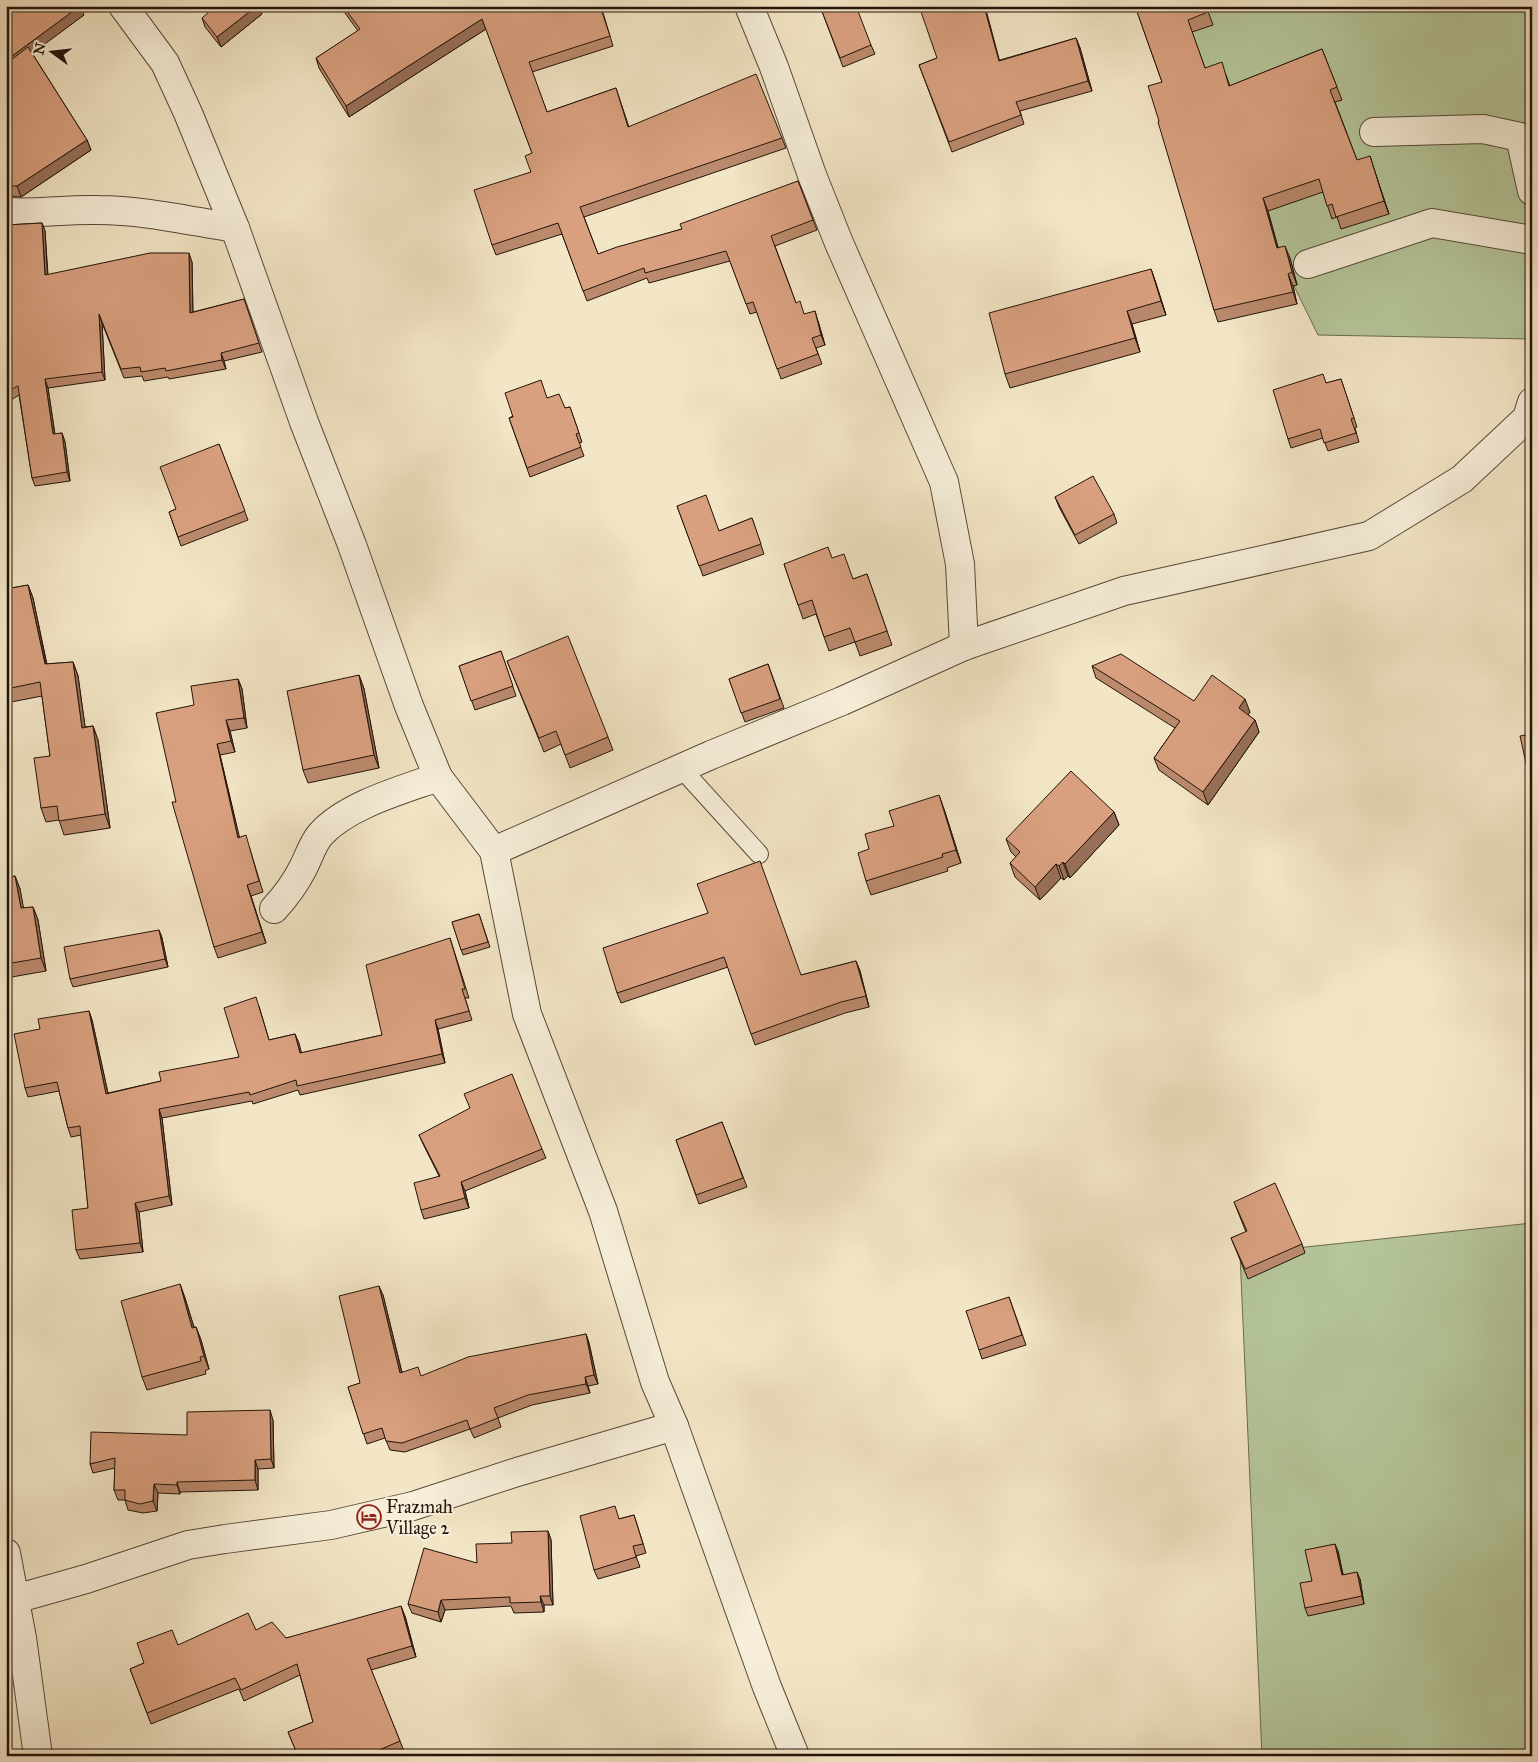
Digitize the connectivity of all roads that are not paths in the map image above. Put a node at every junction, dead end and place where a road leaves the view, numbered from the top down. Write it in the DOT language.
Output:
graph roads {
  1 [pos="123,6"];
  2 [pos="749,6"];
  3 [pos="1374,132"];
  4 [pos="1532,191"];
  5 [pos="6,212"];
  6 [pos="235,228"];
  7 [pos="1532,240"];
  8 [pos="1308,264"];
  9 [pos="1532,402"];
  10 [pos="964,646"];
  11 [pos="681,768"];
  12 [pos="438,777"];
  13 [pos="494,851"];
  14 [pos="759,854"];
  15 [pos="274,909"];
  16 [pos="674,1426"];
  17 [pos="6,1552"];
  18 [pos="11,1592"];
  19 [pos="38,1756"];
  20 [pos="795,1756"];
  1 -- 6 [label="street"];
  2 -- 10 [label="street"];
  3 -- 4 [label="street"];
  5 -- 6 [label="street"];
  6 -- 12 [label="street"];
  7 -- 8 [label="street"];
  9 -- 10 [label="street"];
  10 -- 11 [label="street"];
  11 -- 13 [label="street"];
  11 -- 14 [label="lane"];
  12 -- 13 [label="street"];
  12 -- 15 [label="street"];
  13 -- 16 [label="street"];
  16 -- 18 [label="street"];
  16 -- 20 [label="street"];
  17 -- 18 [label="street"];
  18 -- 19 [label="street"];
}
